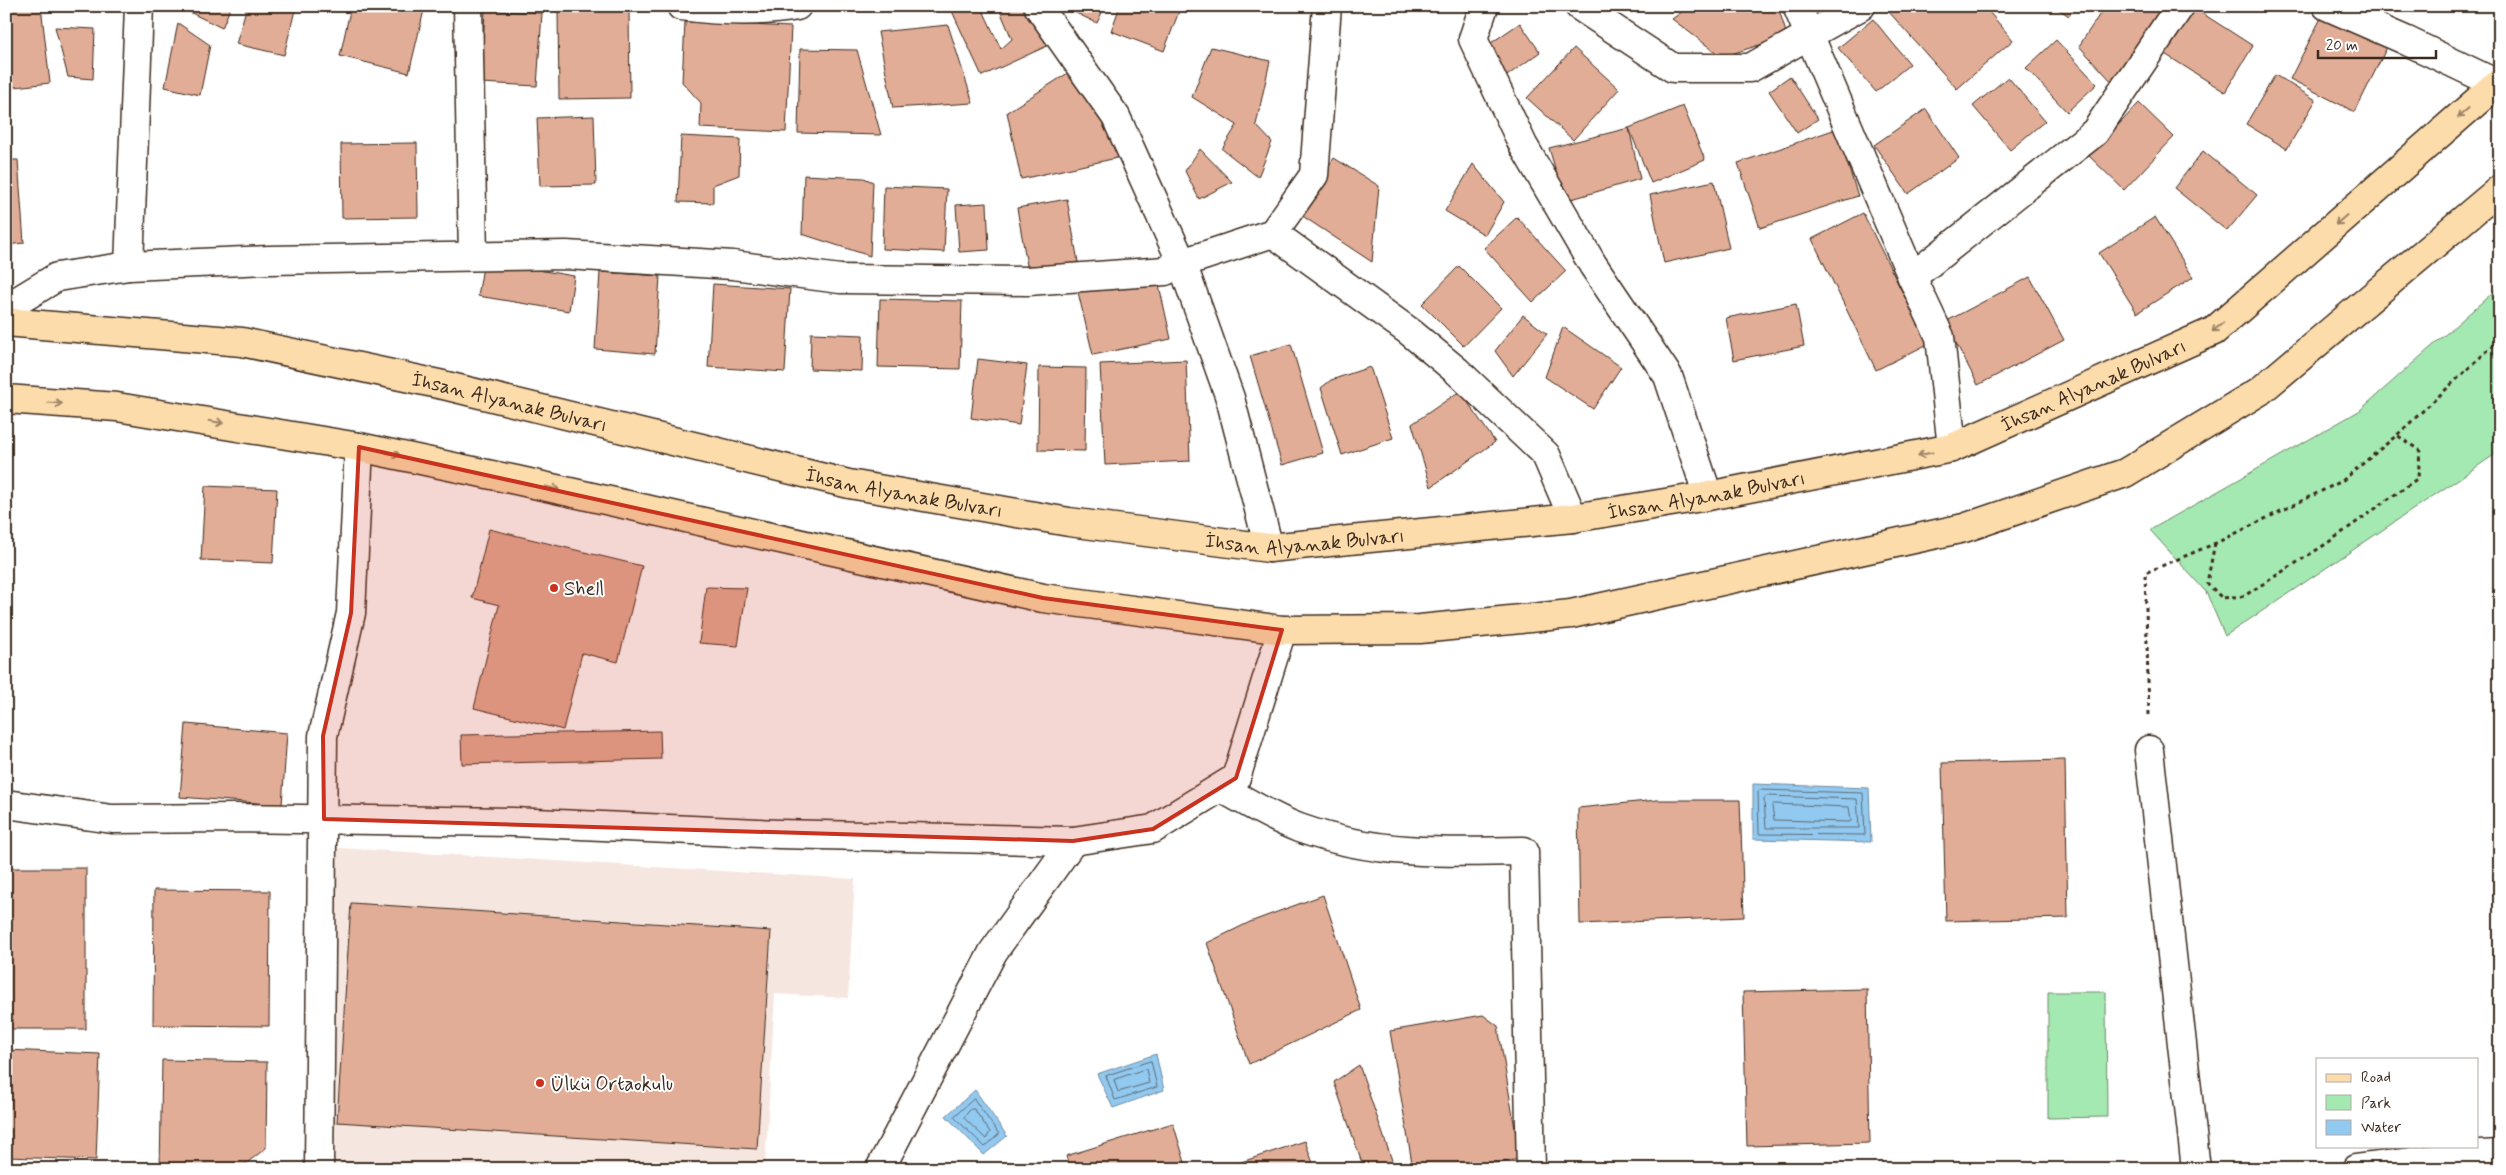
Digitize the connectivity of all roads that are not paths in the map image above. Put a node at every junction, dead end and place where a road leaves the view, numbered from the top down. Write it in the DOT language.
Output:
graph roads {
  1 [pos="139,6"];
  2 [pos="468,6"];
  3 [pos="681,6"];
  4 [pos="797,6"];
  5 [pos="1038,6"];
  6 [pos="1327,6"];
  7 [pos="1484,6"];
  8 [pos="1579,6"];
  9 [pos="1797,6"];
  10 [pos="1861,6"];
  11 [pos="2180,6"];
  12 [pos="2328,6"];
  13 [pos="1810,35"];
  14 [pos="2498,82"];
  15 [pos="2500,189"];
  16 [pos="1273,233"];
  17 [pos="473,256"];
  18 [pos="1182,263"];
  19 [pos="129,266"];
  20 [pos="1912,277"];
  21 [pos="6,308"];
  22 [pos="6,322"];
  23 [pos="6,399"];
  24 [pos="359,447"];
  25 [pos="1952,448"];
  26 [pos="1708,496"];
  27 [pos="1573,518"];
  28 [pos="1269,548"];
  29 [pos="1282,630"];
  30 [pos="2149,750"];
  31 [pos="1220,788"];
  32 [pos="6,804"];
  33 [pos="324,819"];
  34 [pos="1073,841"];
  35 [pos="2500,1154"];
  36 [pos="319,1169"];
  37 [pos="880,1169"];
  38 [pos="1531,1169"];
  39 [pos="2196,1169"];
  40 [pos="2356,1169"];
  1 -- 19 [label="street"];
  2 -- 17 [label="street"];
  3 -- 4 [label="street"];
  5 -- 18 [label="street"];
  6 -- 16 [label="street"];
  7 -- 26 [label="street"];
  8 -- 13 [label="street"];
  9 -- 13 [label="street"];
  10 -- 13 [label="street"];
  11 -- 20 [label="street"];
  12 -- 14 [label="street"];
  13 -- 20 [label="street"];
  14 -- 25 [label="main road, İhsan Alyanak Bulvarı, one-way"];
  15 -- 29 [label="main road"];
  16 -- 18 [label="street"];
  16 -- 27 [label="street"];
  17 -- 18 [label="street"];
  17 -- 19 [label="street"];
  18 -- 28 [label="street"];
  19 -- 21 [label="street"];
  20 -- 25 [label="street"];
  22 -- 28 [label="main road, İhsan Alyanak Bulvarı"];
  23 -- 24 [label="main road, one-way"];
  24 -- 29 [label="main road, one-way"];
  24 -- 33 [label="street"];
  25 -- 26 [label="main road, İhsan Alyanak Bulvarı, one-way"];
  26 -- 27 [label="main road, İhsan Alyanak Bulvarı"];
  27 -- 28 [label="main road, İhsan Alyanak Bulvarı"];
  29 -- 31 [label="street"];
  30 -- 39 [label="street"];
  31 -- 34 [label="street"];
  31 -- 38 [label="street"];
  32 -- 33 [label="street"];
  33 -- 34 [label="street"];
  33 -- 36 [label="street"];
  34 -- 37 [label="street"];
  35 -- 40 [label="street"];
}
